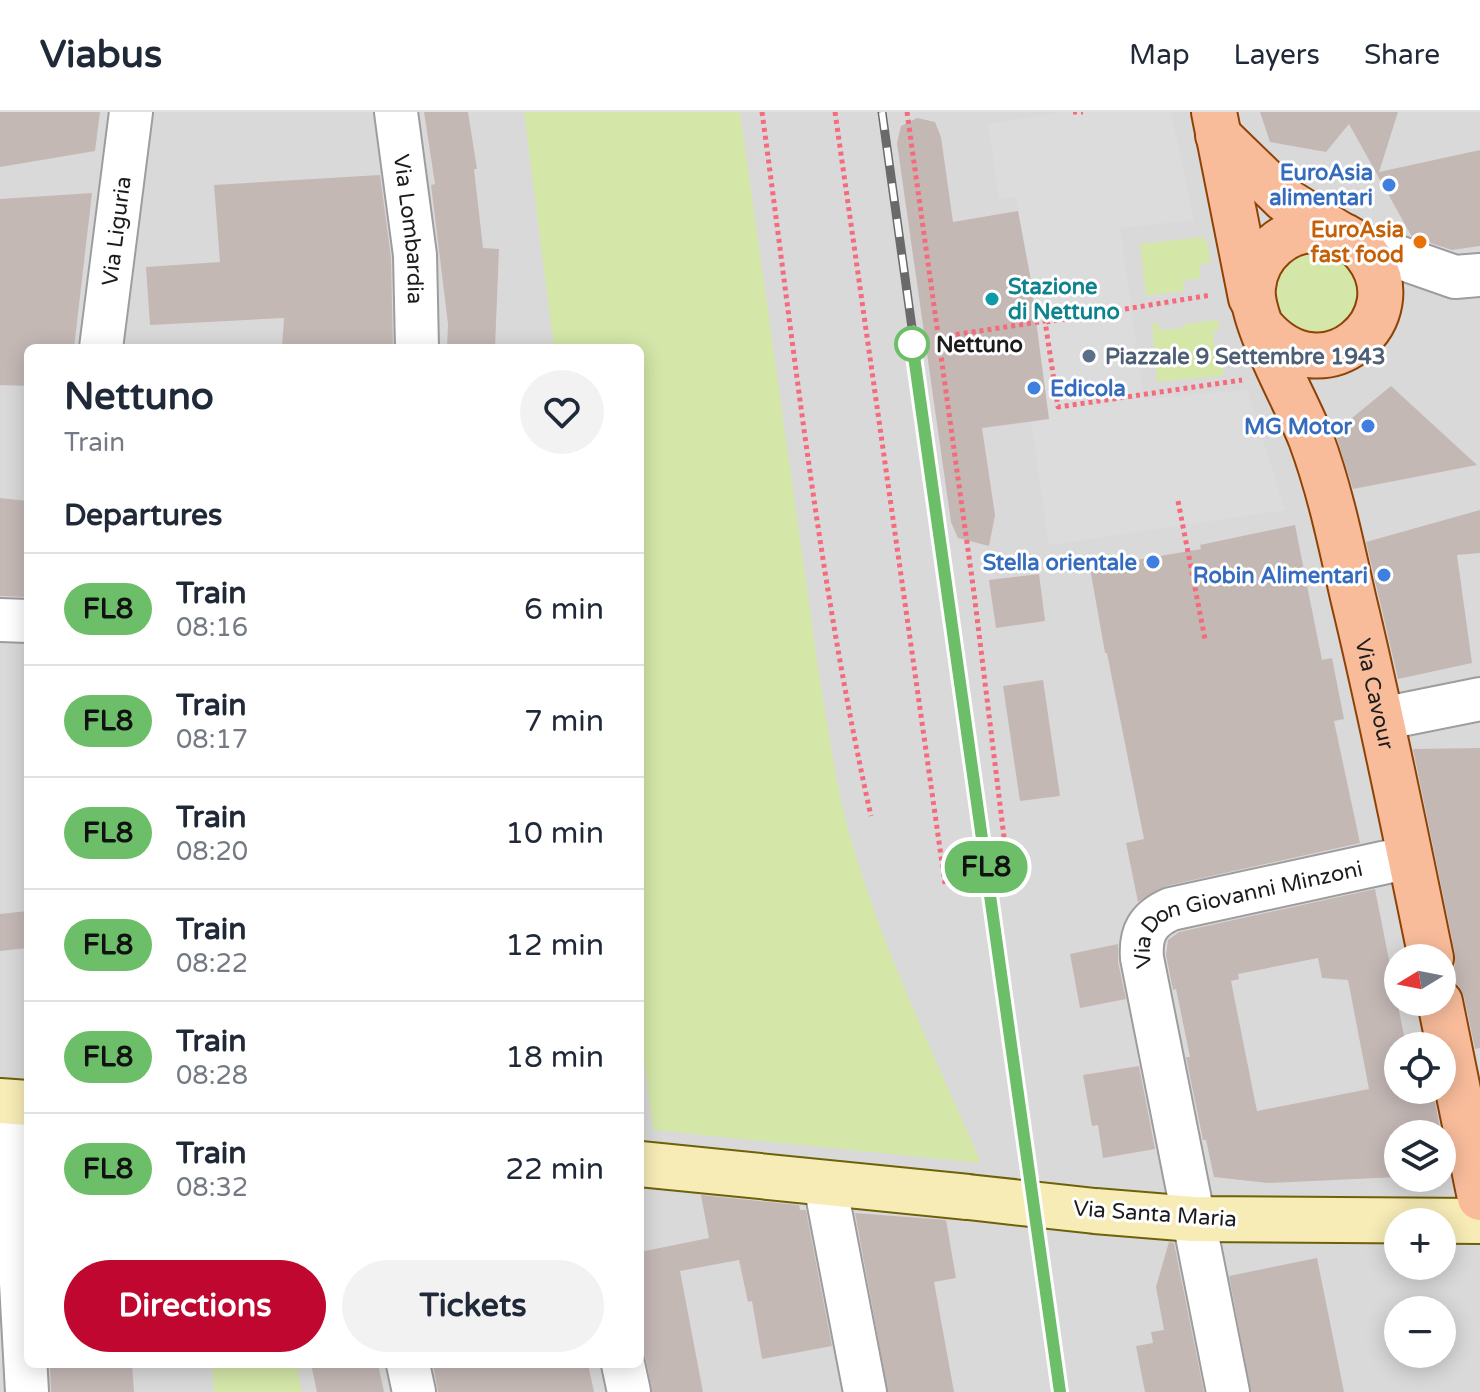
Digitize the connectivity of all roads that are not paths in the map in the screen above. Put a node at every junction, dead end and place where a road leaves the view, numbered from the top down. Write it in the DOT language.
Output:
graph roads {
  1 [pos="131,112"];
  2 [pos="396,112"];
  3 [pos="1216,123"];
  4 [pos="1346,238"];
  5 [pos="1480,275"];
  6 [pos="1247,310"];
  7 [pos="102,344"];
  8 [pos="417,344"];
  9 [pos="0,620"];
  10 [pos="24,621"];
  11 [pos="1480,699"];
  12 [pos="1381,719"];
  13 [pos="1410,857"];
  14 [pos="1428,944"];
  15 [pos="1443,1016"];
  16 [pos="13,1102"];
  17 [pos="644,1164"];
  18 [pos="825,1184"];
  19 [pos="1480,1198"];
  20 [pos="1193,1219"];
  21 [pos="1480,1221"];
  22 [pos="24,1330"];
  23 [pos="26,1368"];
  24 [pos="409,1368"];
  25 [pos="624,1368"];
  26 [pos="27,1392"];
  27 [pos="414,1392"];
  28 [pos="629,1392"];
  29 [pos="865,1392"];
  30 [pos="1228,1392"];
  1 -- 7 [label="street, Via Liguria"];
  2 -- 8 [label="street, Via Lombardia"];
  3 -- 4 [label="main road"];
  3 -- 6 [label="main road"];
  4 -- 5 [label="street"];
  4 -- 6 [label="main road"];
  4 -- 6 [label="main road"];
  6 -- 12 [label="main road, Via Cavour"];
  9 -- 10 [label="street"];
  11 -- 12 [label="street"];
  12 -- 13 [label="main road, Via Cavour"];
  13 -- 14 [label="main road, Via Cavour"];
  13 -- 20 [label="street, Via Don Giovanni Minzoni"];
  15 -- 19 [label="main road"];
  16 -- 22 [label="street"];
  17 -- 18 [label="main road, Via Santa Maria"];
  18 -- 20 [label="main road, Via Santa Maria, bridge"];
  18 -- 29 [label="street"];
  20 -- 21 [label="main road, Via Santa Maria"];
  20 -- 30 [label="street, Via Don Giovanni Minzoni"];
  23 -- 26 [label="street"];
  24 -- 27 [label="street"];
  25 -- 28 [label="street"];
}
